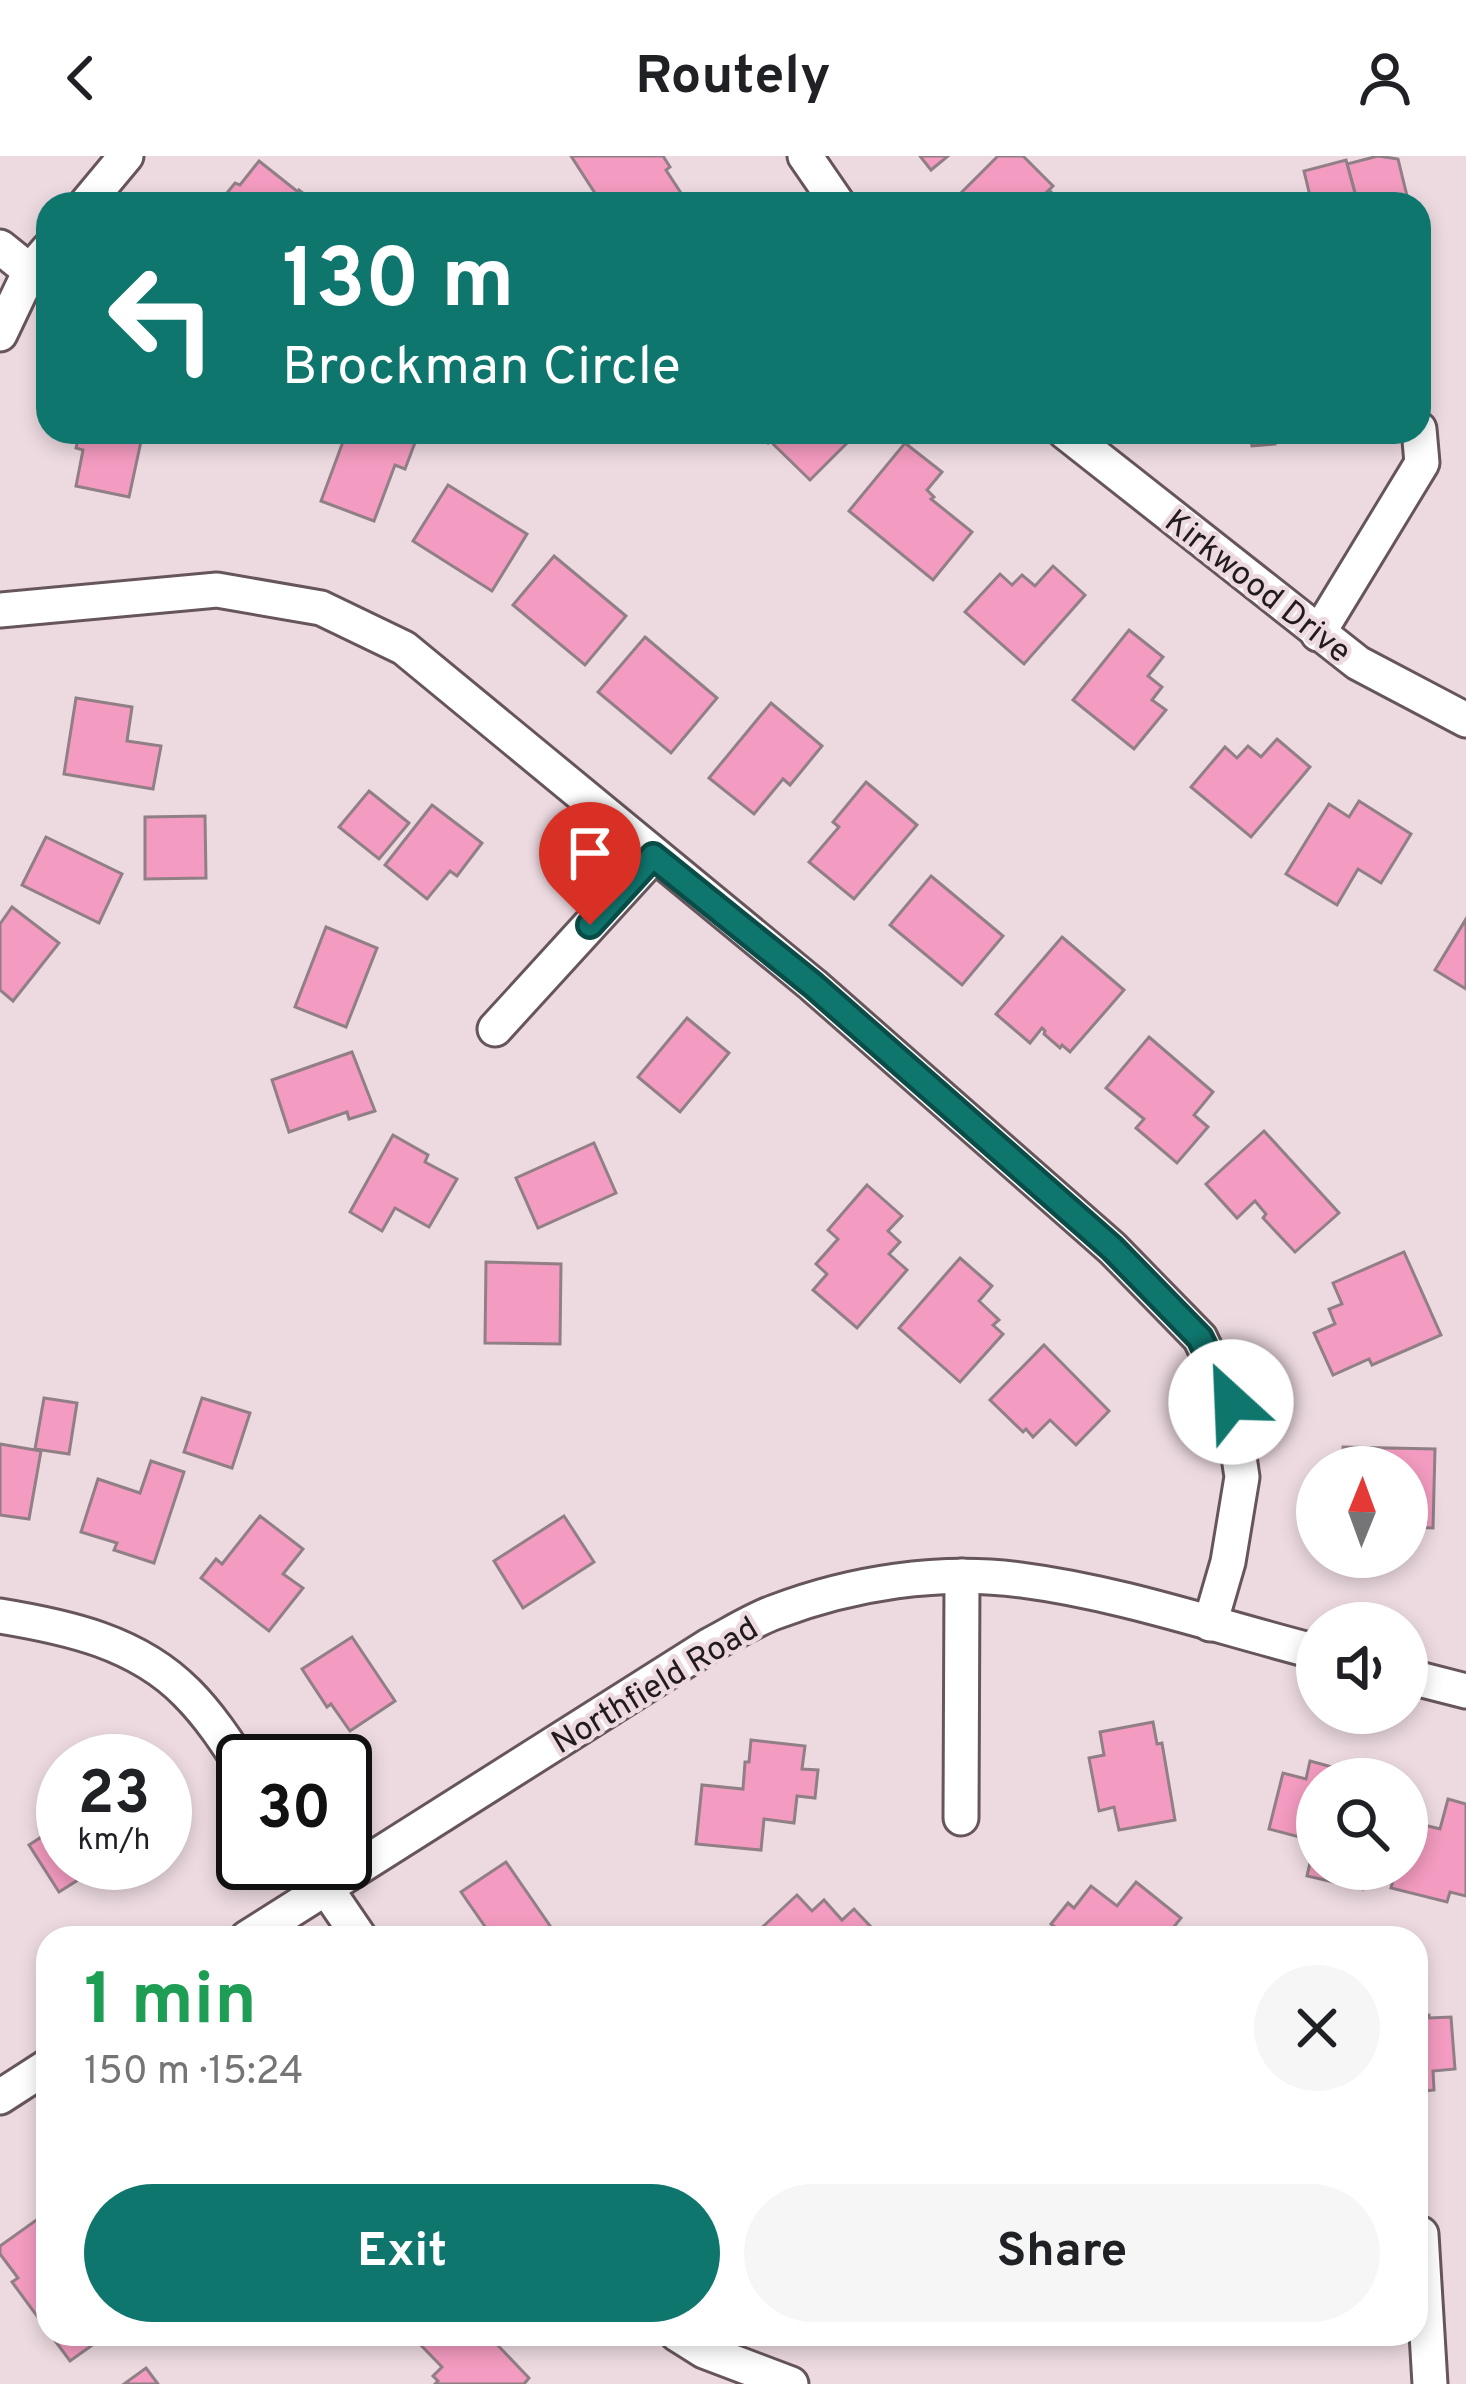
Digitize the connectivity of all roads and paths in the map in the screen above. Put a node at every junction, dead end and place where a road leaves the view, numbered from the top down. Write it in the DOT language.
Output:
graph roads {
  1 [pos="126,156"];
  2 [pos="805,156"];
  3 [pos="96,192"];
  4 [pos="830,192"];
  5 [pos="0,247"];
  6 [pos="36,259"];
  7 [pos="36,266"];
  8 [pos="0,334"];
  9 [pos="1080,444"];
  10 [pos="1420,444"];
  11 [pos="0,610"];
  12 [pos="1318,634"];
  13 [pos="1466,720"];
  14 [pos="653,856"];
  15 [pos="495,1029"];
  16 [pos="962,1576"];
  17 [pos="0,1616"];
  18 [pos="1210,1624"];
  19 [pos="1296,1647"];
  20 [pos="1428,1681"];
  21 [pos="1466,1691"];
  22 [pos="220,1734"];
  23 [pos="961,1818"];
  24 [pos="372,1843"];
  25 [pos="301,1890"];
  26 [pos="328,1890"];
  27 [pos="261,1926"];
  28 [pos="352,1926"];
  29 [pos="36,2074"];
  30 [pos="0,2097"];
  31 [pos="696,2346"];
  32 [pos="1427,2346"];
  33 [pos="791,2384"];
  34 [pos="1430,2384"];
  1 -- 3 [label="street"];
  2 -- 4 [label="street"];
  5 -- 6 [label="street"];
  7 -- 8 [label="street"];
  9 -- 12 [label="street, Kirkwood Drive"];
  10 -- 12 [label="street"];
  11 -- 14 [label="street"];
  12 -- 13 [label="street, Kirkwood Drive"];
  14 -- 15 [label="street"];
  14 -- 18 [label="street"];
  16 -- 18 [label="street, Northfield Road"];
  16 -- 23 [label="street"];
  16 -- 24 [label="street, Northfield Road"];
  17 -- 22 [label="street"];
  18 -- 19 [label="street, Northfield Road"];
  20 -- 21 [label="street"];
  25 -- 27 [label="street, Northfield Road"];
  26 -- 28 [label="street"];
  29 -- 30 [label="street"];
  31 -- 33 [label="street"];
  32 -- 34 [label="street"];
}
